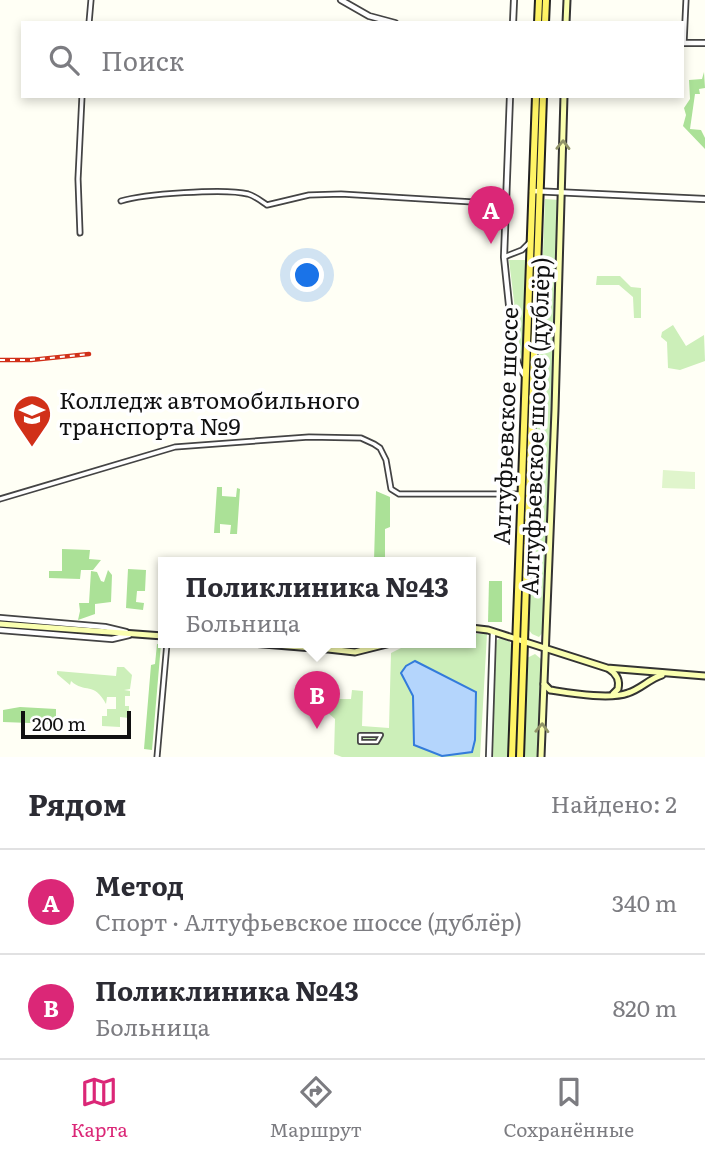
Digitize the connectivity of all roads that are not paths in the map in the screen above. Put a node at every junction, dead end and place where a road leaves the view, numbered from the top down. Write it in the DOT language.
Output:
graph roads {
  1 [pos="91,0"];
  2 [pos="341,0"];
  3 [pos="514,0"];
  4 [pos="539,0"];
  5 [pos="545,0"];
  6 [pos="567,0"];
  7 [pos="686,0"];
  8 [pos="89,21"];
  9 [pos="389,21"];
  10 [pos="513,21"];
  11 [pos="538,21"];
  12 [pos="545,21"];
  13 [pos="566,21"];
  14 [pos="684,29"];
  15 [pos="684,43"];
  16 [pos="705,43"];
  17 [pos="82,98"];
  18 [pos="510,98"];
  19 [pos="536,98"];
  20 [pos="543,98"];
  21 [pos="564,98"];
  22 [pos="536,192"];
  23 [pos="562,194"];
  24 [pos="705,199"];
  25 [pos="121,201"];
  26 [pos="506,204"];
  27 [pos="80,233"];
  28 [pos="530,241"];
  29 [pos="504,257"];
  30 [pos="526,376"];
  31 [pos="521,494"];
  32 [pos="0,499"];
  33 [pos="0,618"];
  34 [pos="0,624"];
  35 [pos="476,629"];
  36 [pos="0,630"];
  37 [pos="494,632"];
  38 [pos="133,634"];
  39 [pos="158,636"];
  40 [pos="516,639"];
  41 [pos="524,642"];
  42 [pos="167,648"];
  43 [pos="314,648"];
  44 [pos="330,648"];
  45 [pos="375,648"];
  46 [pos="326,649"];
  47 [pos="545,649"];
  48 [pos="368,650"];
  49 [pos="607,668"];
  50 [pos="665,674"];
  51 [pos="705,676"];
  52 [pos="544,684"];
  53 [pos="558,691"];
  54 [pos="610,695"];
  55 [pos="543,700"];
  56 [pos="360,735"];
  57 [pos="511,754"];
  58 [pos="157,757"];
  59 [pos="489,757"];
  60 [pos="520,757"];
  61 [pos="541,757"];
  1 -- 8 [label="street"];
  2 -- 9 [label="street"];
  3 -- 10 [label="street"];
  4 -- 11 [label="main road"];
  5 -- 12 [label="main road"];
  6 -- 13 [label="main road"];
  7 -- 14 [label="street"];
  15 -- 16 [label="street"];
  17 -- 27 [label="street"];
  18 -- 26 [label="street, Алтуфьевское шоссе (дублёр)"];
  19 -- 22 [label="main road, Алтуфьевское шоссе"];
  20 -- 22 [label="main road, Алтуфьевское шоссе"];
  23 -- 21 [label="main road, Алтуфьевское шоссе (дублёр), one-way"];
  22 -- 23 [label="street"];
  22 -- 28 [label="main road, Алтуфьевское шоссе"];
  22 -- 41 [label="main road, Алтуфьевское шоссе"];
  23 -- 24 [label="street"];
  23 -- 47 [label="main road, Алтуфьевское шоссе (дублёр)"];
  25 -- 26 [label="street"];
  26 -- 29 [label="street, Алтуфьевское шоссе (дублёр)"];
  28 -- 29 [label="street"];
  28 -- 30 [label="main road, Алтуфьевское шоссе"];
  29 -- 30 [label="street, Алтуфьевское шоссе (дублёр)"];
  30 -- 31 [label="main road, Алтуфьевское шоссе"];
  31 -- 32 [label="street"];
  31 -- 40 [label="main road, Алтуфьевское шоссе"];
  33 -- 38 [label="street"];
  34 -- 38 [label="main road"];
  35 -- 37 [label="main road"];
  36 -- 38 [label="street"];
  37 -- 40 [label="main road"];
  37 -- 59 [label="street"];
  38 -- 39 [label="main road"];
  40 -- 41 [label="main road"];
  40 -- 57 [label="main road, Алтуфьевское шоссе"];
  41 -- 47 [label="main road"];
  41 -- 60 [label="main road, Алтуфьевское шоссе"];
  42 -- 58 [label="street"];
  43 -- 46 [label="main road"];
  44 -- 46 [label="main road"];
  45 -- 48 [label="main road"];
  46 -- 48 [label="main road"];
  47 -- 49 [label="main road"];
  47 -- 52 [label="main road, Алтуфьевское шоссе (дублёр)"];
  49 -- 50 [label="main road"];
  49 -- 54 [label="main road"];
  50 -- 51 [label="main road"];
  50 -- 54 [label="main road"];
  52 -- 53 [label="main road"];
  52 -- 55 [label="main road, Алтуфьевское шоссе (дублёр)"];
  53 -- 54 [label="main road"];
  53 -- 55 [label="main road"];
  61 -- 55 [label="main road, Алтуфьевское шоссе (дублёр), one-way"];
  56 -- 56 [label="street"];
}
